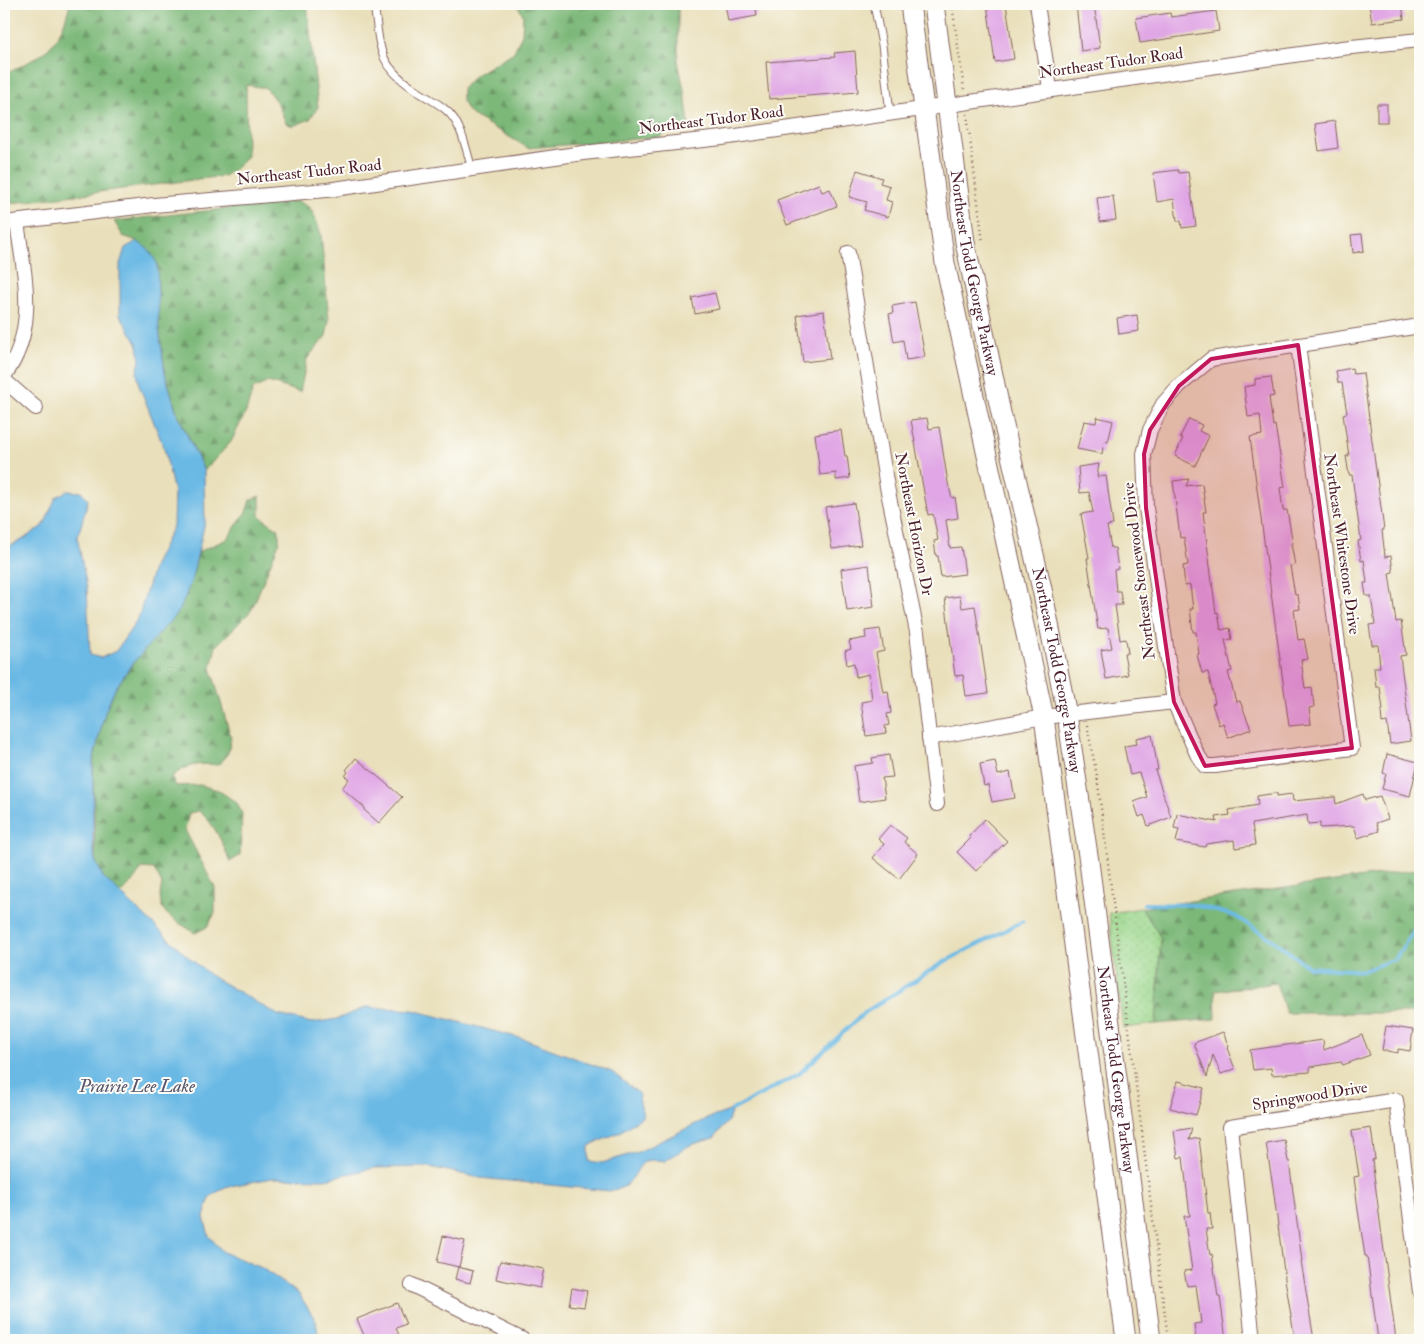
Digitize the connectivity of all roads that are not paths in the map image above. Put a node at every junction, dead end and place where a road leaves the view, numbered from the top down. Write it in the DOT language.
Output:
graph roads {
  1 [pos="874,4"];
  2 [pos="910,4"];
  3 [pos="934,4"];
  4 [pos="1037,4"];
  5 [pos="375,11"];
  6 [pos="1420,40"];
  7 [pos="1050,89"];
  8 [pos="947,105"];
  9 [pos="924,108"];
  10 [pos="890,113"];
  11 [pos="472,169"];
  12 [pos="10,223"];
  13 [pos="848,253"];
  14 [pos="1420,326"];
  15 [pos="1298,345"];
  16 [pos="4,376"];
  17 [pos="4,380"];
  18 [pos="36,408"];
  19 [pos="1174,702"];
  20 [pos="1067,715"];
  21 [pos="1044,717"];
  22 [pos="929,738"];
  23 [pos="1205,766"];
  24 [pos="937,804"];
  25 [pos="412,1285"];
  26 [pos="1420,1292"];
  27 [pos="523,1340"];
  28 [pos="1126,1340"];
  29 [pos="1151,1340"];
  30 [pos="1253,1340"];
  1 -- 10 [label="lane"];
  2 -- 9 [label="main road, Northeast Todd George Parkway"];
  3 -- 8 [label="main road, Northeast Todd George Parkway"];
  4 -- 7 [label="street"];
  5 -- 11 [label="lane"];
  6 -- 7 [label="street, Northeast Tudor Road"];
  7 -- 8 [label="street, Northeast Tudor Road"];
  8 -- 9 [label="street, Northeast Tudor Road"];
  8 -- 20 [label="main road, Northeast Todd George Parkway"];
  9 -- 10 [label="street, Northeast Tudor Road"];
  9 -- 21 [label="main road, Northeast Todd George Parkway"];
  10 -- 11 [label="street, Northeast Tudor Road"];
  11 -- 12 [label="street, Northeast Tudor Road"];
  12 -- 16 [label="street"];
  13 -- 22 [label="street, Northeast Horizon Dr"];
  14 -- 15 [label="street"];
  15 -- 19 [label="street, Northeast Stonewood Drive"];
  15 -- 23 [label="street, Northeast Whitestone Drive"];
  17 -- 18 [label="street"];
  19 -- 20 [label="street"];
  19 -- 23 [label="street, Northeast Stonewood Drive"];
  20 -- 21 [label="street"];
  20 -- 29 [label="main road, Northeast Todd George Parkway"];
  21 -- 22 [label="street"];
  21 -- 28 [label="main road, Northeast Todd George Parkway"];
  22 -- 24 [label="street, Northeast Horizon Dr"];
  25 -- 27 [label="street"];
  26 -- 30 [label="street, Springwood Drive"];
}
